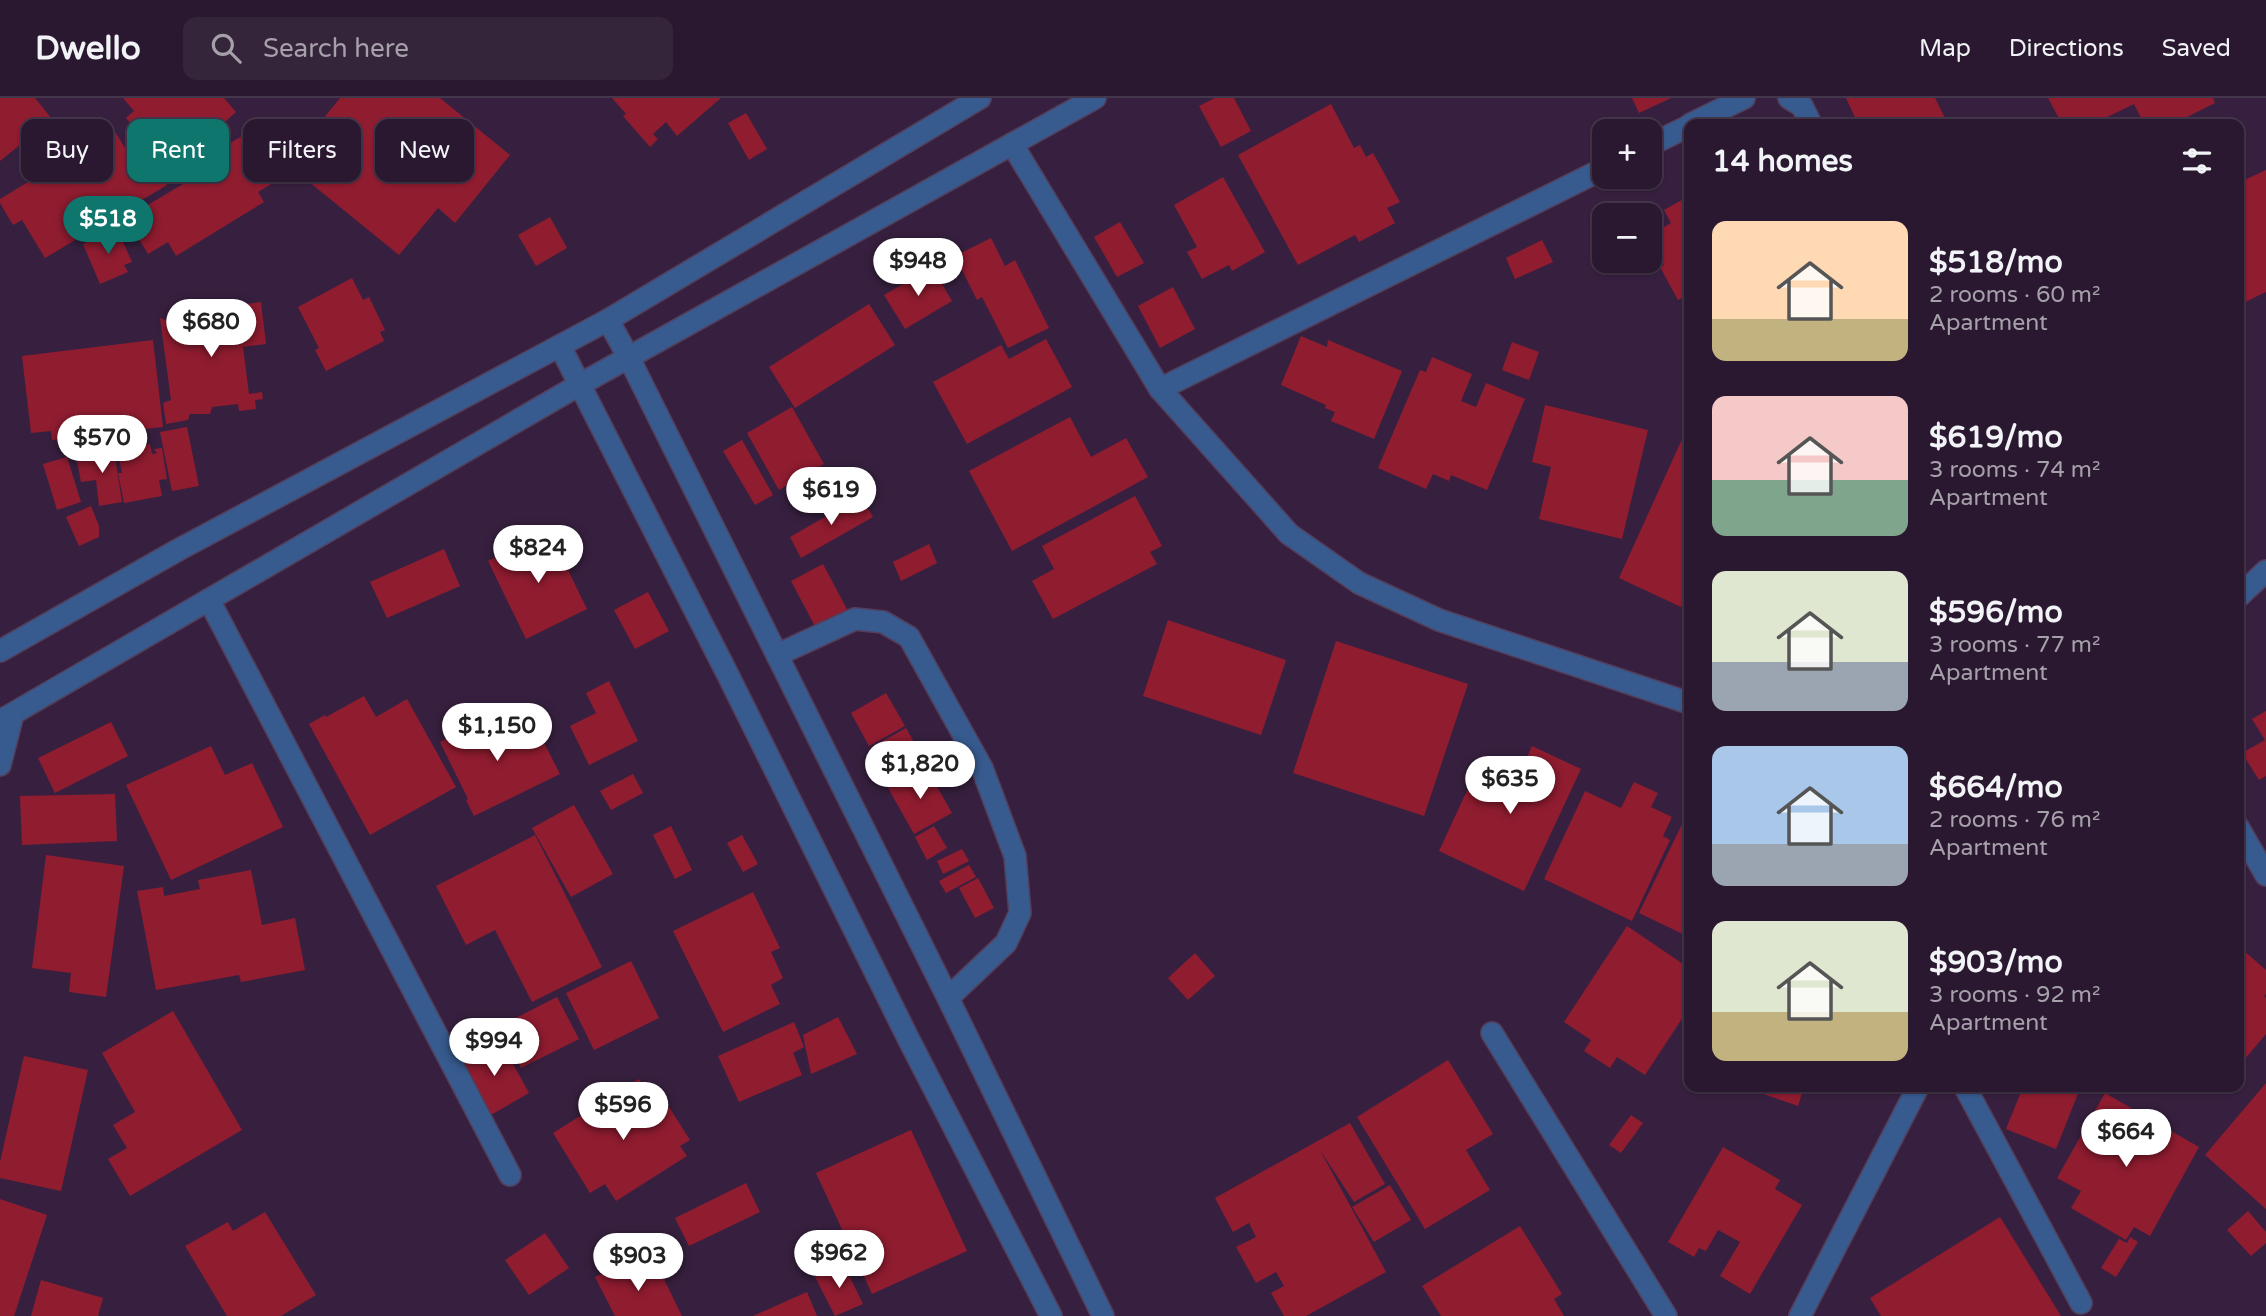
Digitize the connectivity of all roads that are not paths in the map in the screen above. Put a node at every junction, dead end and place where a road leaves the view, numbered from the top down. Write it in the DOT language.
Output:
graph roads {
  1 [pos="980,98"];
  2 [pos="1094,98"];
  3 [pos="1744,98"];
  4 [pos="1788,98"];
  5 [pos="1702,119"];
  6 [pos="1808,119"];
  7 [pos="1684,128"];
  8 [pos="1662,139"];
  9 [pos="1012,144"];
  10 [pos="1592,174"];
  11 [pos="608,320"];
  12 [pos="560,346"];
  13 [pos="629,358"];
  14 [pos="579,385"];
  15 [pos="1160,390"];
  16 [pos="2266,571"];
  17 [pos="2244,591"];
  18 [pos="209,600"];
  19 [pos="0,651"];
  20 [pos="777,655"];
  21 [pos="1684,701"];
  22 [pos="7,718"];
  23 [pos="0,765"];
  24 [pos="2244,837"];
  25 [pos="2266,874"];
  26 [pos="948,998"];
  27 [pos="1492,1033"];
  28 [pos="1915,1092"];
  29 [pos="1968,1092"];
  30 [pos="510,1175"];
  31 [pos="2081,1303"];
  32 [pos="1051,1316"];
  33 [pos="1102,1316"];
  34 [pos="1666,1316"];
  35 [pos="1800,1316"];
  1 -- 11 [label="street"];
  2 -- 9 [label="street"];
  3 -- 5 [label="street"];
  4 -- 6 [label="street"];
  7 -- 8 [label="street"];
  9 -- 13 [label="street"];
  9 -- 15 [label="street"];
  10 -- 15 [label="street"];
  11 -- 12 [label="street"];
  11 -- 13 [label="street"];
  12 -- 14 [label="street"];
  12 -- 19 [label="street"];
  13 -- 14 [label="street"];
  13 -- 20 [label="street"];
  14 -- 18 [label="street"];
  14 -- 32 [label="street"];
  15 -- 21 [label="street"];
  16 -- 17 [label="street"];
  18 -- 22 [label="street"];
  18 -- 30 [label="street"];
  20 -- 26 [label="street"];
  20 -- 26 [label="street"];
  22 -- 23 [label="street"];
  24 -- 25 [label="street"];
  26 -- 33 [label="street"];
  27 -- 34 [label="street"];
  28 -- 35 [label="street"];
  29 -- 31 [label="street"];
}
